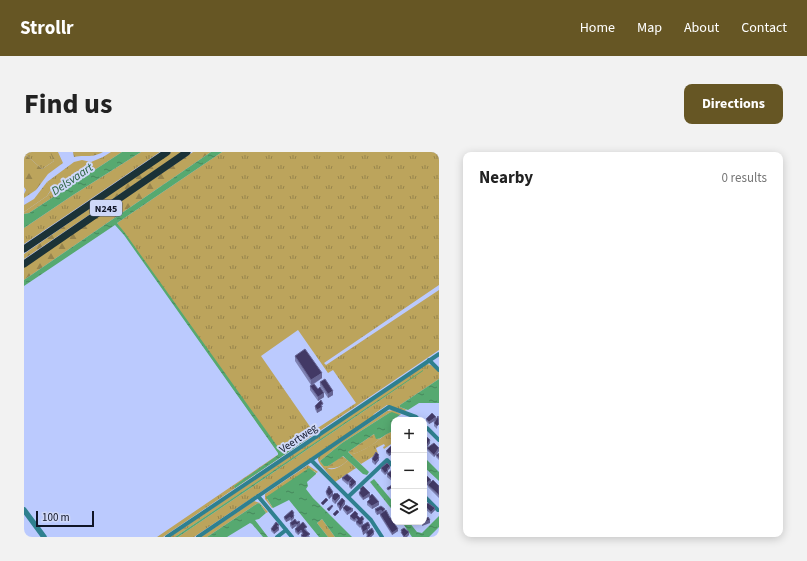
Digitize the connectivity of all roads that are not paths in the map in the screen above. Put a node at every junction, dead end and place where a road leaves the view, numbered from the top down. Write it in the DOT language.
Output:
graph roads {
  1 [pos="167,152"];
  2 [pos="187,152"];
  3 [pos="24,249"];
  4 [pos="24,264"];
  5 [pos="439,354"];
  6 [pos="429,360"];
  7 [pos="439,370"];
  8 [pos="416,417"];
  9 [pos="427,430"];
  10 [pos="439,440"];
  11 [pos="311,460"];
  12 [pos="391,463"];
  13 [pos="258,496"];
  14 [pos="348,496"];
  15 [pos="427,499"];
  16 [pos="24,510"];
  17 [pos="438,510"];
  18 [pos="286,530"];
  19 [pos="44,537"];
  20 [pos="167,537"];
  21 [pos="198,537"];
  22 [pos="277,537"];
  23 [pos="292,537"];
  24 [pos="382,537"];
  1 -- 3 [label="main road, N245"];
  2 -- 4 [label="main road, N245"];
  5 -- 6 [label="street, Veertweg"];
  6 -- 7 [label="street"];
  6 -- 20 [label="street, Veertweg"];
  8 -- 11 [label="street"];
  9 -- 10 [label="street"];
  11 -- 13 [label="street"];
  11 -- 14 [label="street"];
  12 -- 14 [label="street"];
  13 -- 18 [label="street"];
  13 -- 21 [label="street"];
  14 -- 24 [label="street"];
  15 -- 17 [label="street"];
  16 -- 19 [label="street"];
  18 -- 22 [label="street"];
  18 -- 23 [label="street"];
}
